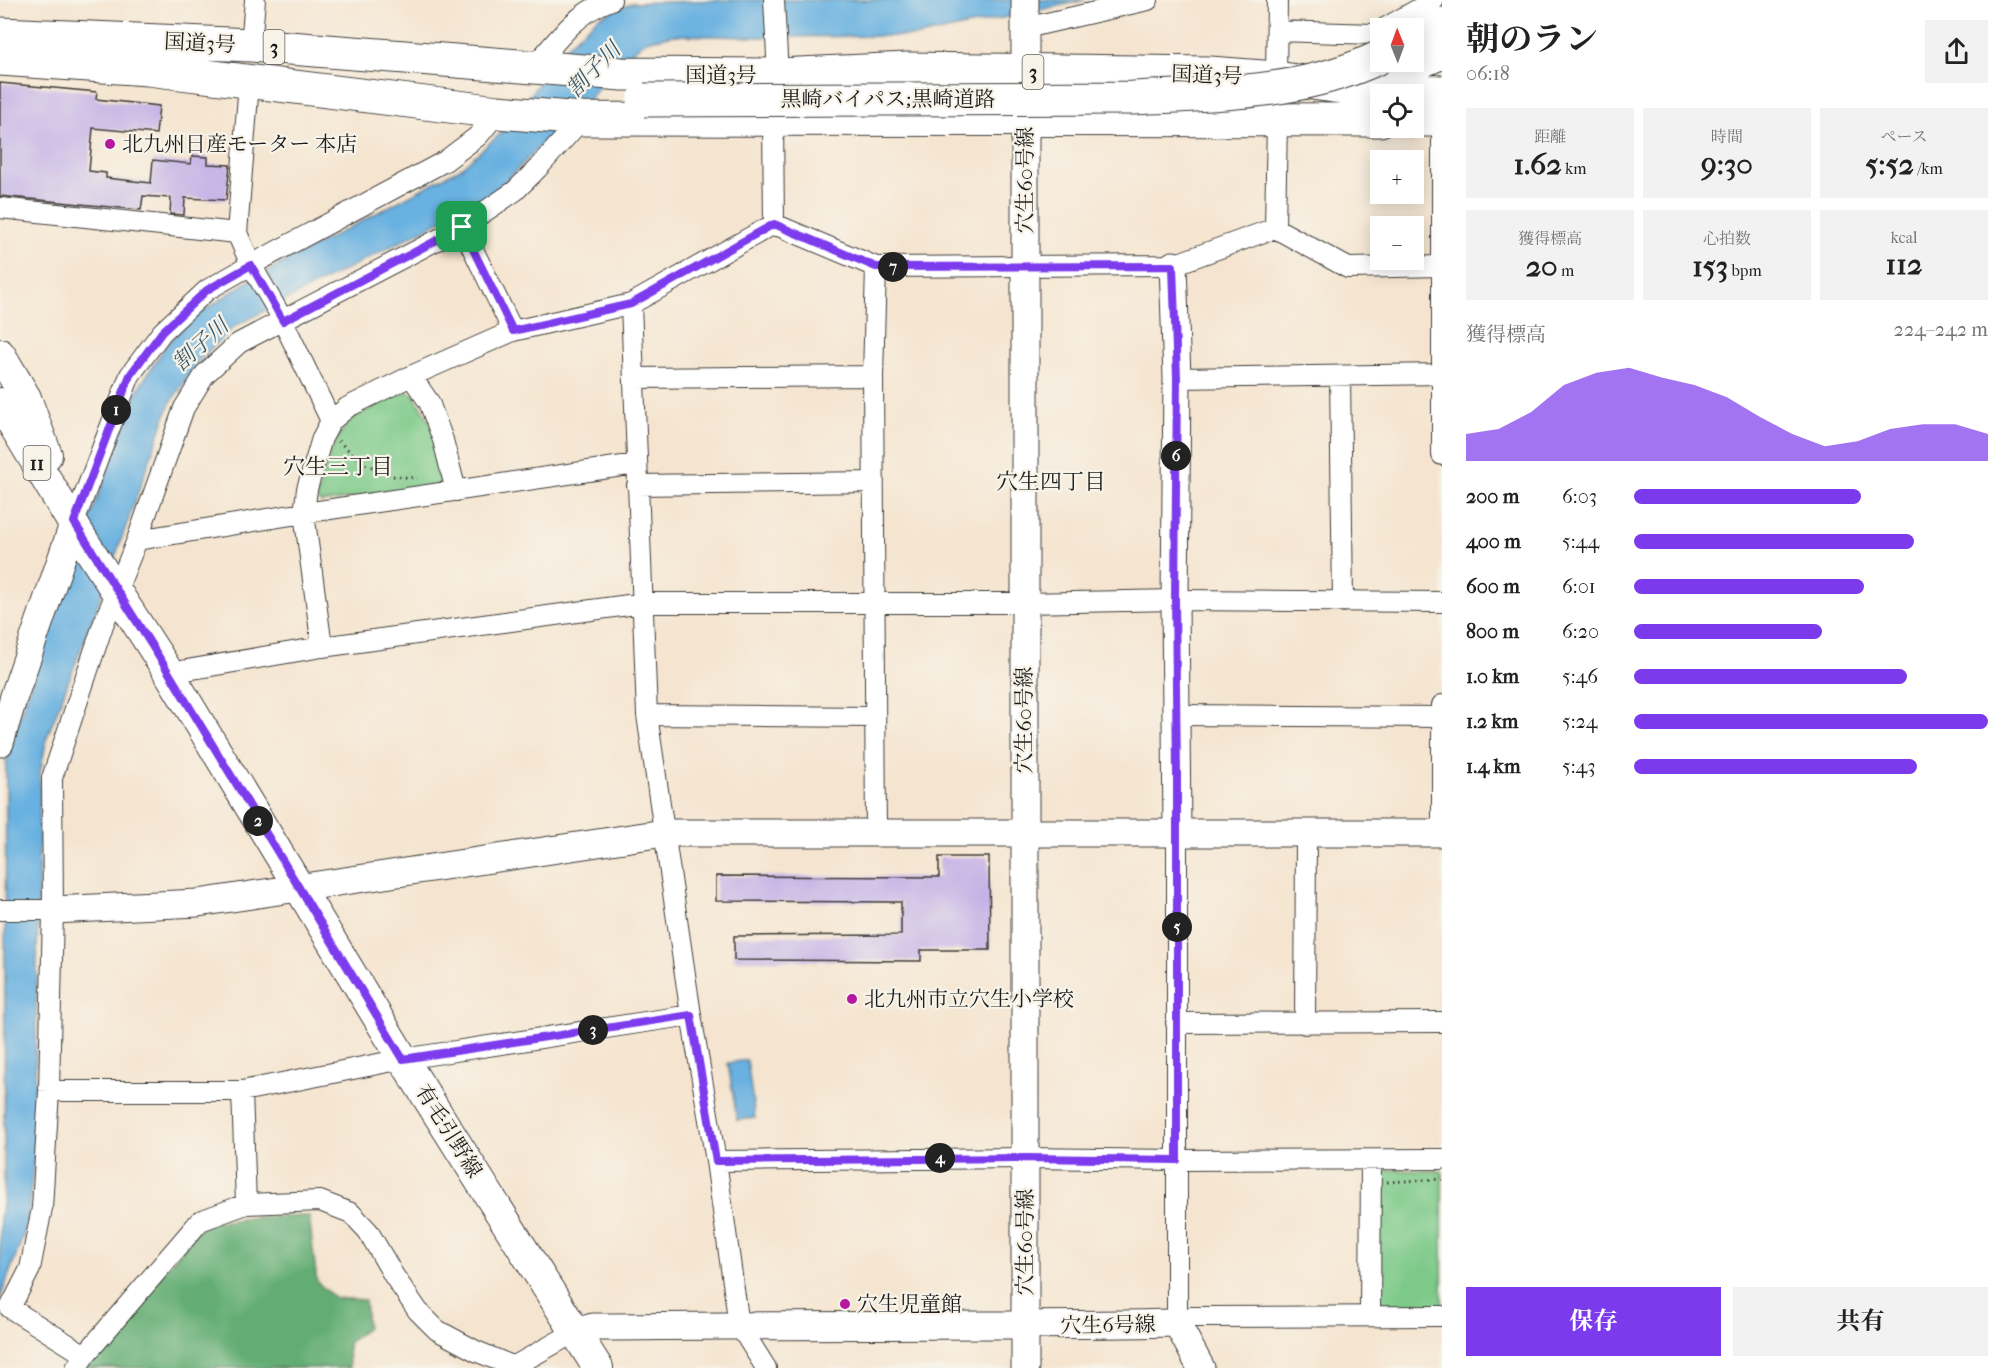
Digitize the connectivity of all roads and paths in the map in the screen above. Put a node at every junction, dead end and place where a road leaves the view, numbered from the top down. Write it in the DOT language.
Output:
graph roads {
  1 [pos="255,0"];
  2 [pos="774,0"];
  3 [pos="1148,0"];
  4 [pos="1277,0"];
  5 [pos="1434,0"];
  6 [pos="599,2"];
  7 [pos="1025,16"];
  8 [pos="1402,18"];
  9 [pos="1442,24"];
  10 [pos="1277,31"];
  11 [pos="0,34"];
  12 [pos="1370,34"];
  13 [pos="1424,35"];
  14 [pos="251,45"];
  15 [pos="1442,52"];
  16 [pos="0,59"];
  17 [pos="1370,61"];
  18 [pos="541,67"];
  19 [pos="1024,71"];
  20 [pos="778,75"];
  21 [pos="1276,78"];
  22 [pos="249,83"];
  23 [pos="631,91"];
  24 [pos="1442,92"];
  25 [pos="509,106"];
  26 [pos="577,118"];
  27 [pos="773,119"];
  28 [pos="1024,120"];
  29 [pos="1370,120"];
  30 [pos="1424,120"];
  31 [pos="1442,120"];
  32 [pos="1277,121"];
  33 [pos="0,208"];
  34 [pos="774,224"];
  35 [pos="462,227"];
  36 [pos="1275,228"];
  37 [pos="237,233"];
  38 [pos="1025,266"];
  39 [pos="1173,266"];
  40 [pos="1442,266"];
  41 [pos="876,267"];
  42 [pos="254,269"];
  43 [pos="631,304"];
  44 [pos="281,317"];
  45 [pos="513,331"];
  46 [pos="0,354"];
  47 [pos="1442,374"];
  48 [pos="411,376"];
  49 [pos="873,376"];
  50 [pos="1340,376"];
  51 [pos="634,378"];
  52 [pos="1177,378"];
  53 [pos="0,403"];
  54 [pos="327,430"];
  55 [pos="0,441"];
  56 [pos="1442,456"];
  57 [pos="636,464"];
  58 [pos="873,482"];
  59 [pos="637,485"];
  60 [pos="456,491"];
  61 [pos="423,496"];
  62 [pos="304,513"];
  63 [pos="79,531"];
  64 [pos="137,540"];
  65 [pos="115,588"];
  66 [pos="1175,600"];
  67 [pos="873,602"];
  68 [pos="1343,602"];
  69 [pos="1442,602"];
  70 [pos="643,603"];
  71 [pos="1024,603"];
  72 [pos="322,647"];
  73 [pos="169,673"];
  74 [pos="7,693"];
  75 [pos="1442,704"];
  76 [pos="647,715"];
  77 [pos="1177,715"];
  78 [pos="874,717"];
  79 [pos="1442,717"];
  80 [pos="0,743"];
  81 [pos="664,832"];
  82 [pos="1024,833"];
  83 [pos="1177,833"];
  84 [pos="876,834"];
  85 [pos="1306,834"];
  86 [pos="1442,834"];
  87 [pos="299,888"];
  88 [pos="2,910"];
  89 [pos="50,910"];
  90 [pos="691,1015"];
  91 [pos="1442,1022"];
  92 [pos="1176,1023"];
  93 [pos="1305,1024"];
  94 [pos="403,1059"];
  95 [pos="49,1090"];
  96 [pos="242,1091"];
  97 [pos="1025,1158"];
  98 [pos="1442,1159"];
  99 [pos="1177,1160"];
  100 [pos="1371,1160"];
  101 [pos="716,1161"];
  102 [pos="1442,1179"];
  103 [pos="1370,1183"];
  104 [pos="246,1204"];
  105 [pos="1370,1316"];
  106 [pos="1442,1316"];
  107 [pos="1177,1323"];
  108 [pos="739,1325"];
  109 [pos="1024,1327"];
  110 [pos="576,1332"];
  111 [pos="81,1362"];
  112 [pos="512,1367"];
  113 [pos="598,1368"];
  114 [pos="766,1368"];
  115 [pos="1025,1368"];
  116 [pos="1201,1368"];
  1 -- 14 [label="street"];
  2 -- 20 [label="street"];
  3 -- 7 [label="street"];
  4 -- 10 [label="street"];
  5 -- 8 [label="street"];
  6 -- 18 [label="street"];
  7 -- 19 [label="street, 穴生60号線"];
  9 -- 13 [label="highway"];
  10 -- 12 [label="street"];
  10 -- 21 [label="street"];
  11 -- 14 [label="highway, 国道3号 / 3"];
  14 -- 18 [label="highway, 国道3号 / 3"];
  15 -- 21 [label="highway, 3"];
  16 -- 22 [label="highway, 国道3号 / 3"];
  17 -- 23 [label="highway, 黒崎バイパス;黒崎道路 / 3, bridge"];
  18 -- 23 [label="highway, 国道3号 / 3"];
  19 -- 20 [label="highway, 国道3号 / 3"];
  19 -- 21 [label="highway, 国道3号 / 3"];
  19 -- 28 [label="street, 穴生60号線"];
  20 -- 23 [label="highway, 国道3号 / 3"];
  21 -- 24 [label="highway, 国道3号 / 3"];
  22 -- 25 [label="highway, 国道3号 / 3"];
  22 -- 37 [label="street"];
  23 -- 25 [label="highway, 3"];
  25 -- 26 [label="highway, 国道3号 / 3"];
  25 -- 42 [label="street"];
  26 -- 27 [label="highway, 国道3号 / 3"];
  26 -- 35 [label="street"];
  27 -- 28 [label="highway, 国道3号 / 3"];
  27 -- 34 [label="street"];
  28 -- 32 [label="highway, 国道3号 / 3"];
  28 -- 38 [label="street, 穴生60号線"];
  29 -- 32 [label="highway, 国道3号 / 3"];
  30 -- 31 [label="highway"];
  31 -- 40 [label="street"];
  32 -- 36 [label="street"];
  33 -- 37 [label="street"];
  34 -- 41 [label="street"];
  34 -- 43 [label="street"];
  35 -- 44 [label="street"];
  35 -- 45 [label="street"];
  36 -- 39 [label="street"];
  36 -- 40 [label="street"];
  37 -- 42 [label="street"];
  38 -- 39 [label="street"];
  38 -- 41 [label="street"];
  38 -- 71 [label="street, 穴生60号線"];
  39 -- 52 [label="street"];
  40 -- 47 [label="street"];
  41 -- 49 [label="street"];
  42 -- 44 [label="street"];
  42 -- 63 [label="street"];
  43 -- 45 [label="street"];
  43 -- 51 [label="street"];
  44 -- 54 [label="street"];
  44 -- 64 [label="street"];
  45 -- 48 [label="street"];
  46 -- 63 [label="main road"];
  47 -- 50 [label="street"];
  47 -- 56 [label="street"];
  48 -- 54 [label="street"];
  48 -- 60 [label="street"];
  49 -- 51 [label="street"];
  49 -- 58 [label="street"];
  50 -- 52 [label="street"];
  50 -- 68 [label="street"];
  51 -- 57 [label="street"];
  52 -- 66 [label="street"];
  53 -- 63 [label="main road, 有毛引野線 / 11"];
  54 -- 61 [label="path"];
  54 -- 62 [label="street"];
  55 -- 63 [label="main road"];
  57 -- 59 [label="street"];
  57 -- 60 [label="street"];
  58 -- 59 [label="street"];
  58 -- 67 [label="street"];
  59 -- 70 [label="street"];
  60 -- 61 [label="street"];
  61 -- 62 [label="street"];
  62 -- 64 [label="street"];
  62 -- 72 [label="street"];
  63 -- 65 [label="main road, 有毛引野線 / 11"];
  63 -- 74 [label="street"];
  64 -- 65 [label="street"];
  65 -- 73 [label="main road, 有毛引野線 / 11"];
  65 -- 89 [label="street"];
  66 -- 68 [label="street"];
  66 -- 71 [label="street"];
  66 -- 77 [label="street"];
  67 -- 70 [label="street"];
  67 -- 71 [label="street"];
  67 -- 78 [label="street"];
  68 -- 69 [label="street"];
  70 -- 72 [label="street"];
  70 -- 76 [label="street"];
  71 -- 82 [label="street, 穴生60号線"];
  72 -- 73 [label="street"];
  73 -- 87 [label="main road, 有毛引野線 / 11"];
  74 -- 80 [label="street"];
  75 -- 79 [label="street"];
  76 -- 78 [label="street"];
  76 -- 81 [label="street"];
  77 -- 79 [label="street"];
  77 -- 83 [label="street"];
  78 -- 84 [label="street"];
  79 -- 86 [label="street"];
  81 -- 84 [label="street"];
  81 -- 87 [label="street"];
  81 -- 90 [label="street"];
  82 -- 83 [label="street"];
  82 -- 84 [label="street"];
  82 -- 97 [label="street, 穴生60号線"];
  83 -- 85 [label="street"];
  83 -- 92 [label="street"];
  85 -- 86 [label="street"];
  85 -- 93 [label="street"];
  87 -- 89 [label="street"];
  87 -- 94 [label="main road, 有毛引野線 / 11"];
  88 -- 89 [label="street"];
  89 -- 95 [label="street"];
  90 -- 94 [label="street"];
  90 -- 101 [label="street"];
  91 -- 93 [label="street"];
  92 -- 93 [label="street"];
  92 -- 99 [label="street"];
  94 -- 96 [label="street"];
  94 -- 110 [label="main road, 有毛引野線 / 11"];
  95 -- 96 [label="street"];
  95 -- 111 [label="street"];
  96 -- 104 [label="street"];
  97 -- 99 [label="street"];
  97 -- 101 [label="street"];
  97 -- 109 [label="street, 穴生60号線"];
  98 -- 100 [label="street"];
  99 -- 100 [label="street"];
  99 -- 107 [label="street"];
  100 -- 103 [label="street"];
  101 -- 108 [label="street"];
  102 -- 103 [label="path"];
  103 -- 105 [label="street"];
  104 -- 111 [label="street"];
  104 -- 112 [label="street"];
  105 -- 106 [label="street"];
  105 -- 107 [label="street"];
  107 -- 109 [label="street, 穴生6号線"];
  107 -- 116 [label="street, 穴生6号線"];
  108 -- 109 [label="street, 穴生6号線"];
  108 -- 110 [label="street, 穴生6号線"];
  108 -- 114 [label="street"];
  109 -- 115 [label="street, 穴生60号線"];
  110 -- 112 [label="street"];
  110 -- 113 [label="main road, 有毛引野線 / 11"];
}
